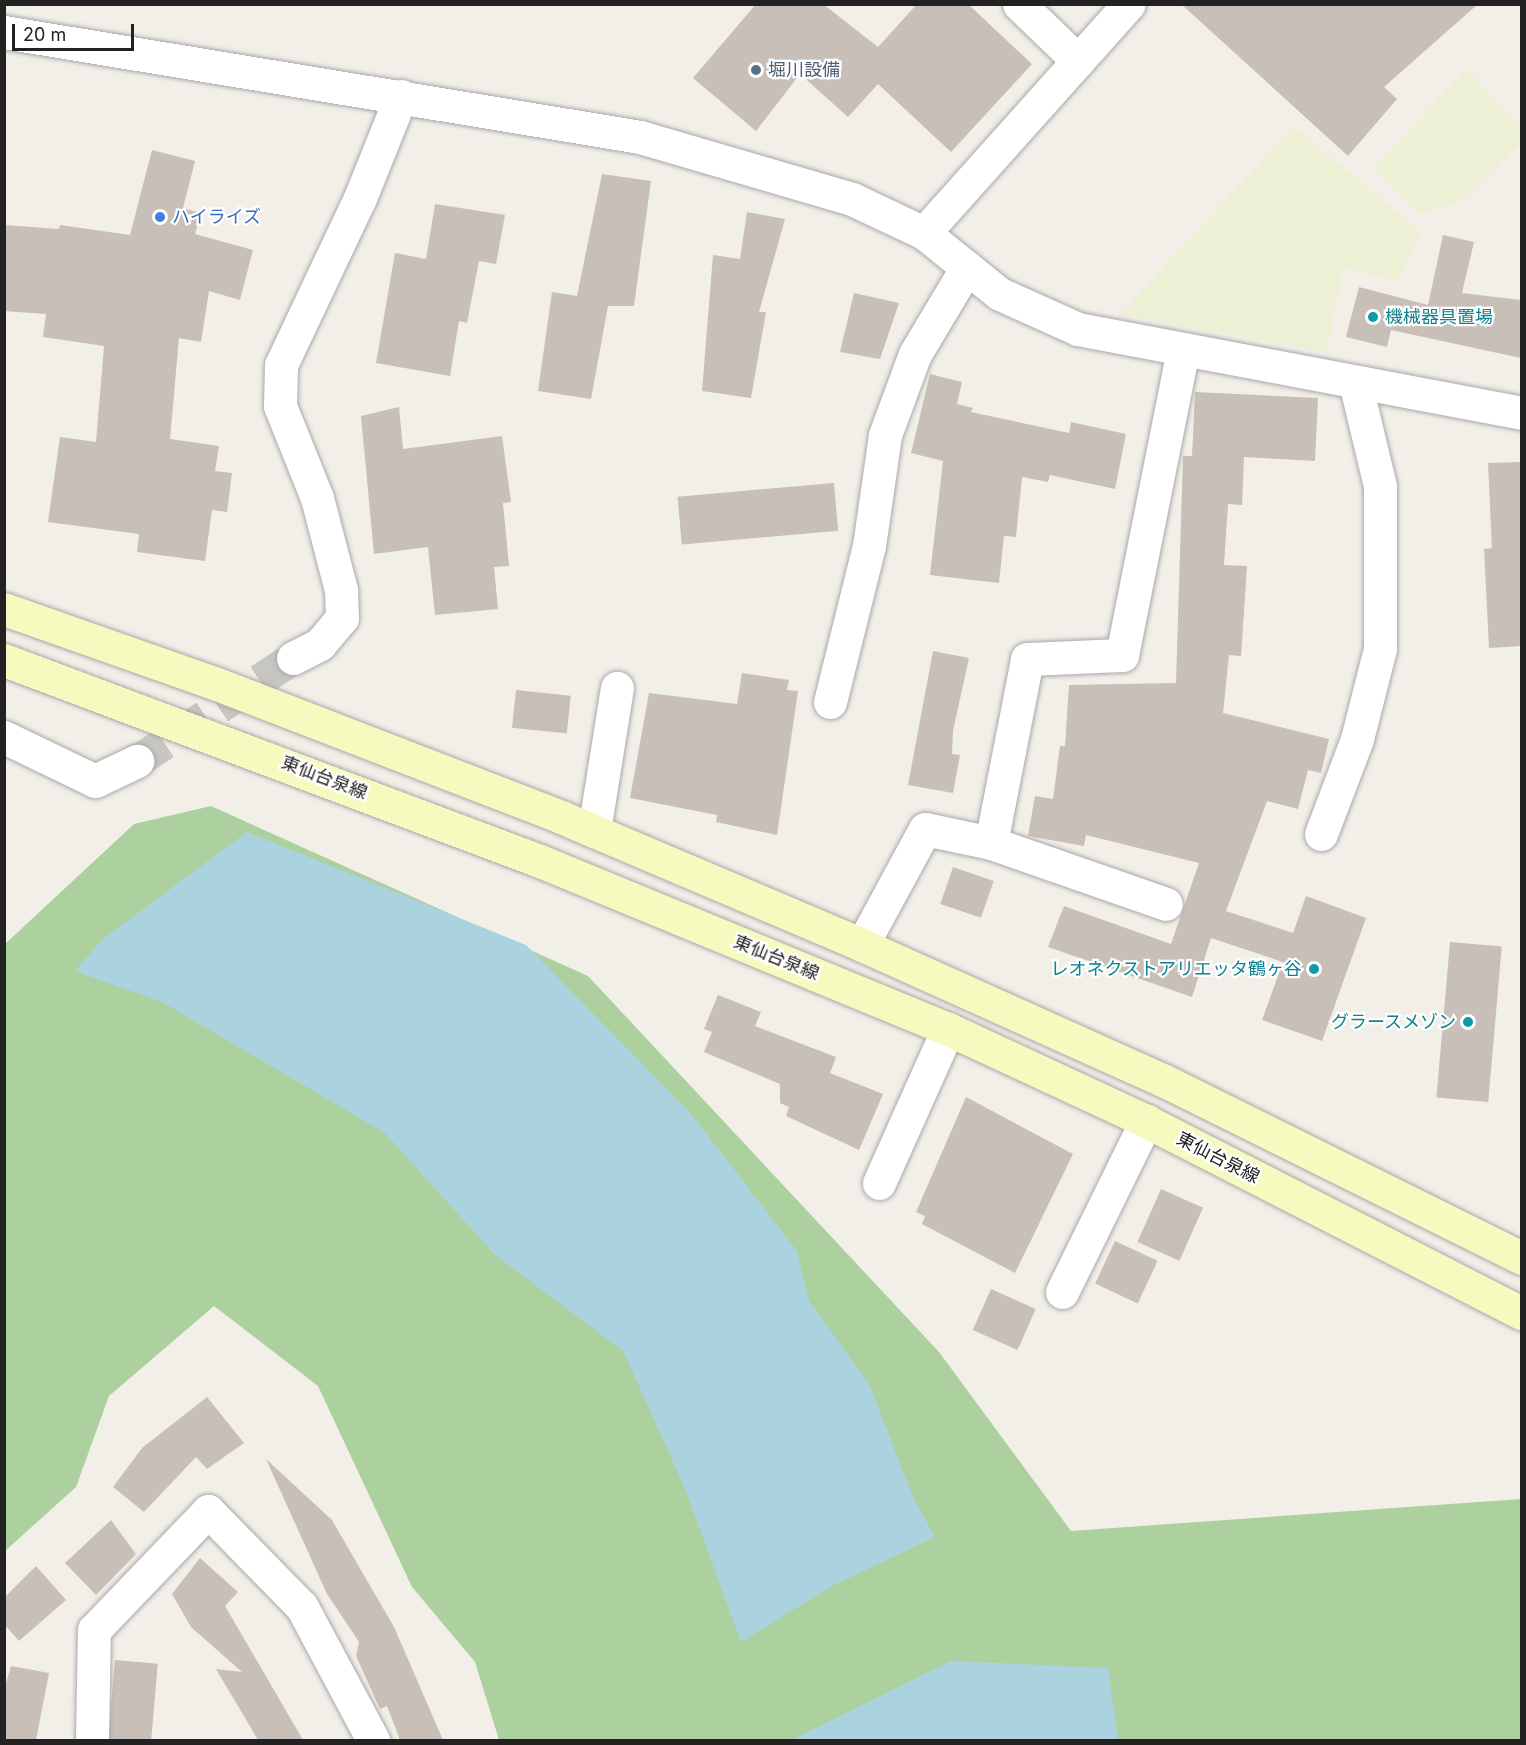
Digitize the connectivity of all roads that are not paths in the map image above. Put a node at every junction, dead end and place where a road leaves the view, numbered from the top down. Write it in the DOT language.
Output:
graph roads {
  1 [pos="1019,4"];
  2 [pos="1129,4"];
  3 [pos="4,32"];
  4 [pos="1078,61"];
  5 [pos="401,96"];
  6 [pos="924,233"];
  7 [pos="967,267"];
  8 [pos="1183,349"];
  9 [pos="1355,382"];
  10 [pos="1521,413"];
  11 [pos="4,609"];
  12 [pos="293,658"];
  13 [pos="4,660"];
  14 [pos="617,687"];
  15 [pos="830,702"];
  16 [pos="4,737"];
  17 [pos="137,761"];
  18 [pos="594,831"];
  19 [pos="1321,834"];
  20 [pos="991,843"];
  21 [pos="1166,904"];
  22 [pos="862,945"];
  23 [pos="948,1029"];
  24 [pos="1146,1121"];
  25 [pos="879,1183"];
  26 [pos="1521,1258"];
  27 [pos="1062,1292"];
  28 [pos="1521,1313"];
  29 [pos="92,1740"];
  30 [pos="373,1740"];
  1 -- 4 [label="street"];
  2 -- 4 [label="street"];
  3 -- 5 [label="street"];
  4 -- 6 [label="street"];
  5 -- 6 [label="street"];
  5 -- 12 [label="street"];
  6 -- 7 [label="street"];
  7 -- 8 [label="street"];
  7 -- 15 [label="street"];
  8 -- 9 [label="street"];
  8 -- 20 [label="street"];
  9 -- 10 [label="street"];
  9 -- 19 [label="street"];
  11 -- 18 [label="street"];
  13 -- 23 [label="street, 東仙台泉線"];
  14 -- 18 [label="street"];
  16 -- 17 [label="street"];
  18 -- 22 [label="street"];
  20 -- 21 [label="street"];
  20 -- 22 [label="street"];
  22 -- 26 [label="street"];
  23 -- 24 [label="street, 東仙台泉線"];
  23 -- 25 [label="street"];
  24 -- 27 [label="street"];
  24 -- 28 [label="street, 東仙台泉線"];
  29 -- 30 [label="street"];
}
